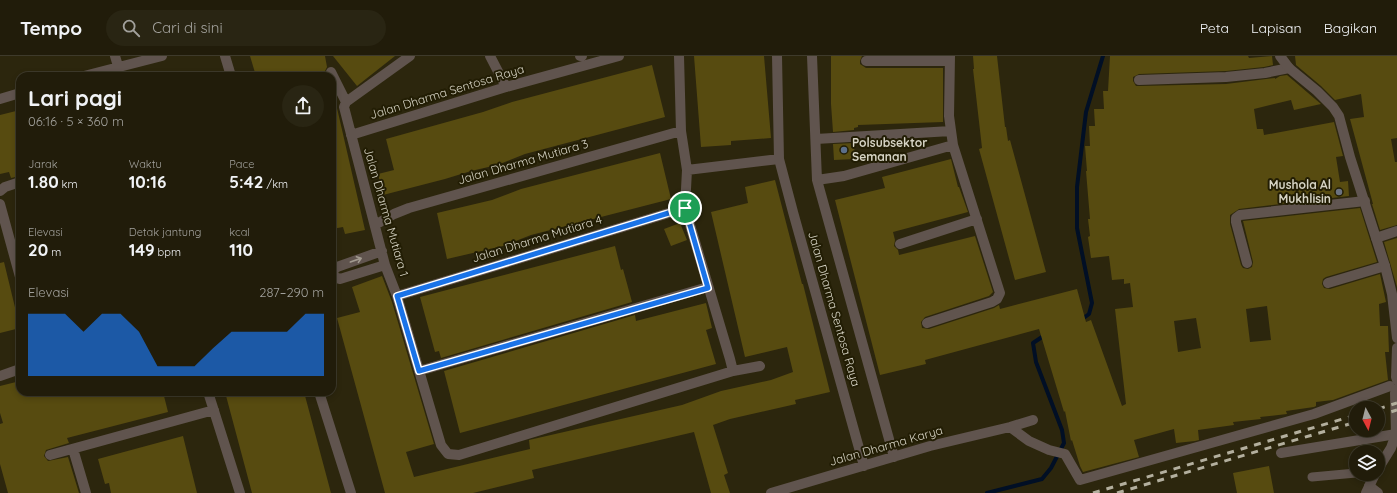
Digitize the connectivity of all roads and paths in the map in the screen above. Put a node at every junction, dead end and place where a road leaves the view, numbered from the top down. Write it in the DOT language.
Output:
graph roads {
  1 [pos="115,56"];
  2 [pos="162,56"];
  3 [pos="225,56"];
  4 [pos="410,56"];
  5 [pos="490,56"];
  6 [pos="679,56"];
  7 [pos="777,56"];
  8 [pos="812,56"];
  9 [pos="1280,56"];
  10 [pos="613,57"];
  11 [pos="949,58"];
  12 [pos="866,61"];
  13 [pos="1289,68"];
  14 [pos="119,71"];
  15 [pos="230,72"];
  16 [pos="1139,80"];
  17 [pos="336,82"];
  18 [pos="506,87"];
  19 [pos="16,94"];
  20 [pos="0,99"];
  21 [pos="346,102"];
  22 [pos="681,131"];
  23 [pos="951,131"];
  24 [pos="351,135"];
  25 [pos="816,139"];
  26 [pos="953,145"];
  27 [pos="779,159"];
  28 [pos="687,170"];
  29 [pos="816,180"];
  30 [pos="16,183"];
  31 [pos="0,191"];
  32 [pos="1365,201"];
  33 [pos="0,204"];
  34 [pos="685,208"];
  35 [pos="977,219"];
  36 [pos="375,225"];
  37 [pos="1397,231"];
  38 [pos="1376,238"];
  39 [pos="900,244"];
  40 [pos="382,251"];
  41 [pos="16,262"];
  42 [pos="1247,263"];
  43 [pos="385,265"];
  44 [pos="1385,266"];
  45 [pos="336,268"];
  46 [pos="336,278"];
  47 [pos="1328,283"];
  48 [pos="708,288"];
  49 [pos="397,296"];
  50 [pos="927,323"];
  51 [pos="1397,338"];
  52 [pos="1397,348"];
  53 [pos="760,366"];
  54 [pos="16,370"];
  55 [pos="419,371"];
  56 [pos="733,371"];
  57 [pos="0,376"];
  58 [pos="1395,385"];
  59 [pos="209,396"];
  60 [pos="320,396"];
  61 [pos="214,410"];
  62 [pos="1033,420"];
  63 [pos="1010,427"];
  64 [pos="1396,434"];
  65 [pos="73,449"];
  66 [pos="1281,453"];
  67 [pos="50,454"];
  68 [pos="894,457"];
  69 [pos="1385,458"];
  70 [pos="864,466"];
  71 [pos="1349,474"];
  72 [pos="1312,477"];
  73 [pos="1367,489"];
  74 [pos="86,493"];
  75 [pos="240,493"];
  76 [pos="351,493"];
  77 [pos="771,493"];
  78 [pos="1378,493"];
  1 -- 14 [label="street"];
  2 -- 14 [label="street"];
  3 -- 15 [label="street"];
  4 -- 21 [label="street"];
  5 -- 18 [label="street"];
  6 -- 22 [label="street"];
  7 -- 27 [label="street, Jalan Dharma Sentosa Raya"];
  8 -- 25 [label="street"];
  9 -- 13 [label="street"];
  10 -- 18 [label="street, Jalan Dharma Sentosa Raya"];
  11 -- 12 [label="street"];
  11 -- 23 [label="street"];
  13 -- 16 [label="street"];
  13 -- 32 [label="street"];
  17 -- 21 [label="street"];
  18 -- 24 [label="street, Jalan Dharma Sentosa Raya"];
  19 -- 20 [label="street"];
  21 -- 24 [label="street, Jalan Dharma Mutiara 1"];
  22 -- 28 [label="street"];
  22 -- 36 [label="street, Jalan Dharma Mutiara 3"];
  23 -- 25 [label="street"];
  23 -- 26 [label="street"];
  24 -- 36 [label="street, Jalan Dharma Mutiara 1"];
  25 -- 29 [label="street"];
  26 -- 29 [label="street"];
  26 -- 35 [label="street"];
  27 -- 28 [label="street"];
  27 -- 70 [label="street, Jalan Dharma Sentosa Raya"];
  28 -- 34 [label="street"];
  29 -- 68 [label="street"];
  30 -- 31 [label="street"];
  32 -- 38 [label="street"];
  32 -- 42 [label="street"];
  33 -- 41 [label="street"];
  34 -- 48 [label="street"];
  34 -- 49 [label="street, Jalan Dharma Mutiara 4"];
  35 -- 39 [label="street"];
  35 -- 50 [label="street"];
  36 -- 40 [label="street, Jalan Dharma Mutiara 1"];
  37 -- 38 [label="street"];
  38 -- 44 [label="street"];
  40 -- 43 [label="street, Jalan Dharma Mutiara 1"];
  45 -- 40 [label="street, one-way"];
  43 -- 46 [label="street"];
  43 -- 49 [label="street, Jalan Dharma Mutiara 1"];
  44 -- 47 [label="street"];
  44 -- 51 [label="street"];
  48 -- 55 [label="street"];
  48 -- 56 [label="street"];
  49 -- 55 [label="street, Jalan Dharma Mutiara 1"];
  52 -- 58 [label="street"];
  53 -- 56 [label="street, Jalan Dharma Mutiara 1"];
  54 -- 57 [label="street"];
  55 -- 56 [label="street, Jalan Dharma Mutiara 1"];
  58 -- 63 [label="street"];
  58 -- 64 [label="street"];
  59 -- 61 [label="street"];
  60 -- 76 [label="street"];
  61 -- 65 [label="street"];
  61 -- 75 [label="street"];
  62 -- 63 [label="street, Jalan Dharma Karya"];
  63 -- 68 [label="street, Jalan Dharma Karya"];
  64 -- 66 [label="street"];
  64 -- 69 [label="street"];
  65 -- 67 [label="street"];
  65 -- 74 [label="street"];
  68 -- 70 [label="street, Jalan Dharma Karya"];
  70 -- 77 [label="street, Jalan Dharma Karya"];
  71 -- 72 [label="lane"];
  73 -- 78 [label="street"];
}
